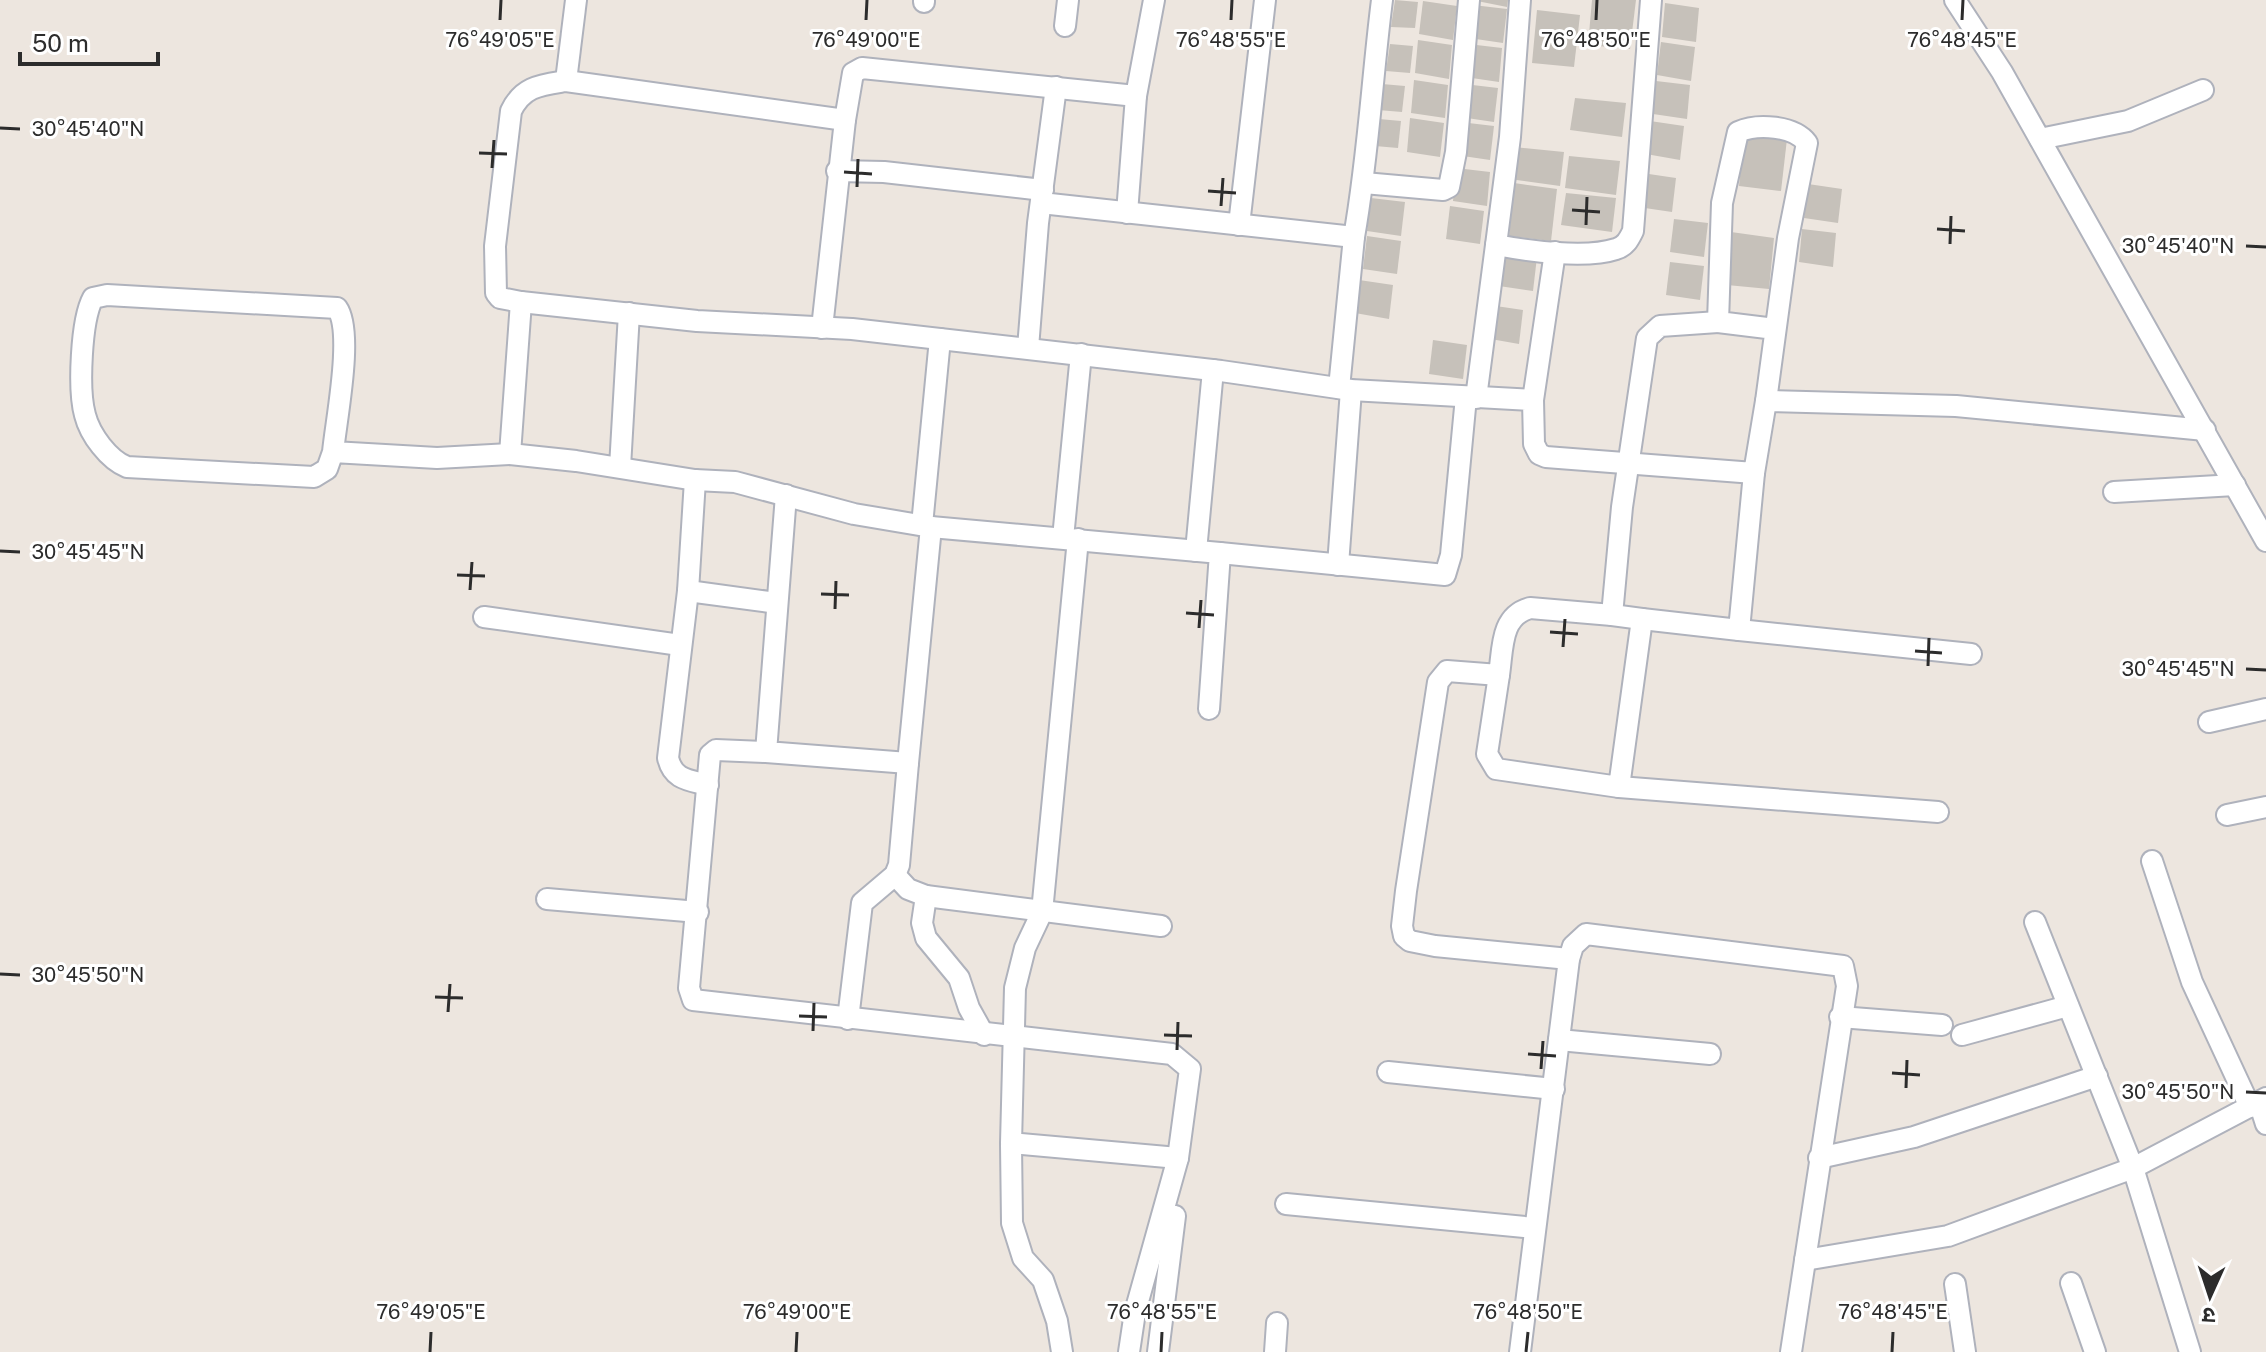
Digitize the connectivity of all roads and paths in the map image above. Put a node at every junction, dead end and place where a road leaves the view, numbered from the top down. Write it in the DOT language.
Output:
graph roads {
  1 [pos="576,0"];
  2 [pos="1068,0"];
  3 [pos="1154,0"];
  4 [pos="1265,0"];
  5 [pos="1382,0"];
  6 [pos="1469,0"];
  7 [pos="1520,0"];
  8 [pos="1651,0"];
  9 [pos="1955,0"];
  10 [pos="1065,26"];
  11 [pos="566,81"];
  12 [pos="1056,87"];
  13 [pos="2203,90"];
  14 [pos="1136,96"];
  15 [pos="845,120"];
  16 [pos="2040,139"];
  17 [pos="837,171"];
  18 [pos="1364,183"];
  19 [pos="1042,197"];
  20 [pos="1127,213"];
  21 [pos="1239,225"];
  22 [pos="1354,237"];
  23 [pos="1496,245"];
  24 [pos="1555,252"];
  25 [pos="521,302"];
  26 [pos="629,313"];
  27 [pos="1718,322"];
  28 [pos="822,328"];
  29 [pos="1775,329"];
  30 [pos="940,339"];
  31 [pos="1028,348"];
  32 [pos="1081,354"];
  33 [pos="1213,370"];
  34 [pos="1345,389"];
  35 [pos="1471,398"];
  36 [pos="1533,400"];
  37 [pos="1766,401"];
  38 [pos="2205,430"];
  39 [pos="333,452"];
  40 [pos="510,454"];
  41 [pos="1628,461"];
  42 [pos="620,467"];
  43 [pos="1754,473"];
  44 [pos="695,480"];
  45 [pos="2235,485"];
  46 [pos="2114,492"];
  47 [pos="786,495"];
  48 [pos="926,526"];
  49 [pos="1071,538"];
  50 [pos="2266,541"];
  51 [pos="1196,551"];
  52 [pos="1220,553"];
  53 [pos="1338,565"];
  54 [pos="688,591"];
  55 [pos="777,603"];
  56 [pos="1612,615"];
  57 [pos="484,617"];
  58 [pos="1642,619"];
  59 [pos="1739,630"];
  60 [pos="680,645"];
  61 [pos="1971,654"];
  62 [pos="1499,675"];
  63 [pos="1209,709"];
  64 [pos="2266,709"];
  65 [pos="2209,722"];
  66 [pos="766,752"];
  67 [pos="908,763"];
  68 [pos="708,785"];
  69 [pos="1619,787"];
  70 [pos="2266,807"];
  71 [pos="1938,812"];
  72 [pos="2227,815"];
  73 [pos="2152,861"];
  74 [pos="895,875"];
  75 [pos="926,896"];
  76 [pos="547,899"];
  77 [pos="698,912"];
  78 [pos="1042,912"];
  79 [pos="2035,922"];
  80 [pos="1161,926"];
  81 [pos="1569,959"];
  82 [pos="2068,1006"];
  83 [pos="1840,1017"];
  84 [pos="848,1019"];
  85 [pos="1942,1025"];
  86 [pos="984,1035"];
  87 [pos="1962,1035"];
  88 [pos="1015,1038"];
  89 [pos="1559,1040"];
  90 [pos="1710,1054"];
  91 [pos="1388,1072"];
  92 [pos="2097,1076"];
  93 [pos="1554,1089"];
  94 [pos="2258,1103"];
  95 [pos="2266,1124"];
  96 [pos="1011,1145"];
  97 [pos="1178,1158"];
  98 [pos="1819,1158"];
  99 [pos="2133,1168"];
  100 [pos="1170,1193"];
  101 [pos="1286,1204"];
  102 [pos="1535,1228"];
  103 [pos="1805,1260"];
  104 [pos="2071,1283"];
  105 [pos="1955,1284"];
  106 [pos="1277,1323"];
  107 [pos="1062,1352"];
  108 [pos="1129,1352"];
  109 [pos="1158,1352"];
  110 [pos="1275,1352"];
  111 [pos="1520,1352"];
  112 [pos="1791,1352"];
  113 [pos="1965,1352"];
  114 [pos="2095,1352"];
  115 [pos="2190,1352"];
  1 -- 11 [label="street"];
  2 -- 10 [label="street"];
  3 -- 14 [label="street"];
  4 -- 21 [label="street"];
  5 -- 18 [label="street"];
  6 -- 18 [label="street"];
  7 -- 23 [label="street"];
  8 -- 24 [label="street"];
  9 -- 16 [label="street"];
  11 -- 15 [label="street"];
  11 -- 25 [label="street"];
  12 -- 14 [label="street"];
  12 -- 15 [label="street"];
  12 -- 19 [label="street"];
  13 -- 16 [label="street"];
  14 -- 20 [label="street"];
  15 -- 17 [label="street"];
  16 -- 38 [label="street"];
  17 -- 19 [label="street"];
  17 -- 28 [label="street"];
  18 -- 22 [label="street"];
  19 -- 20 [label="street"];
  19 -- 31 [label="street"];
  20 -- 21 [label="street"];
  21 -- 22 [label="street"];
  22 -- 34 [label="street"];
  23 -- 24 [label="street"];
  23 -- 35 [label="street"];
  24 -- 36 [label="street"];
  25 -- 26 [label="street"];
  25 -- 40 [label="street"];
  26 -- 28 [label="street"];
  26 -- 42 [label="street"];
  27 -- 29 [label="street"];
  27 -- 29 [label="street"];
  27 -- 41 [label="street"];
  28 -- 30 [label="street"];
  29 -- 37 [label="street"];
  30 -- 31 [label="street"];
  30 -- 48 [label="street"];
  31 -- 32 [label="street"];
  32 -- 33 [label="street"];
  32 -- 49 [label="street"];
  33 -- 34 [label="street"];
  33 -- 51 [label="street"];
  34 -- 35 [label="street"];
  34 -- 53 [label="street"];
  35 -- 36 [label="street"];
  35 -- 53 [label="street"];
  36 -- 41 [label="street"];
  37 -- 38 [label="street"];
  37 -- 43 [label="street"];
  38 -- 45 [label="street"];
  39 -- 39 [label="street"];
  39 -- 40 [label="street"];
  40 -- 42 [label="street"];
  41 -- 43 [label="street"];
  41 -- 56 [label="street"];
  42 -- 44 [label="street"];
  43 -- 59 [label="street"];
  44 -- 47 [label="street"];
  44 -- 54 [label="street"];
  45 -- 46 [label="street"];
  45 -- 50 [label="street"];
  47 -- 48 [label="street"];
  47 -- 55 [label="street"];
  48 -- 49 [label="street"];
  48 -- 67 [label="street"];
  49 -- 51 [label="street"];
  49 -- 78 [label="street"];
  51 -- 52 [label="street"];
  52 -- 53 [label="street"];
  52 -- 63 [label="street"];
  54 -- 55 [label="street"];
  54 -- 60 [label="street"];
  55 -- 66 [label="street"];
  56 -- 58 [label="street"];
  56 -- 62 [label="street"];
  57 -- 60 [label="street"];
  58 -- 59 [label="street"];
  58 -- 69 [label="street"];
  59 -- 61 [label="street"];
  60 -- 68 [label="street"];
  62 -- 69 [label="street"];
  62 -- 81 [label="street"];
  64 -- 65 [label="street"];
  66 -- 67 [label="street"];
  66 -- 68 [label="street"];
  67 -- 74 [label="street"];
  68 -- 77 [label="street"];
  69 -- 71 [label="street"];
  70 -- 72 [label="street"];
  73 -- 94 [label="street"];
  74 -- 75 [label="street"];
  74 -- 84 [label="street"];
  75 -- 78 [label="street"];
  75 -- 86 [label="street"];
  76 -- 77 [label="street"];
  77 -- 84 [label="street"];
  78 -- 80 [label="street"];
  78 -- 88 [label="street"];
  79 -- 82 [label="street"];
  81 -- 83 [label="street"];
  81 -- 89 [label="street"];
  82 -- 87 [label="street"];
  82 -- 92 [label="street"];
  83 -- 85 [label="street"];
  83 -- 98 [label="street"];
  84 -- 86 [label="street"];
  86 -- 88 [label="street"];
  88 -- 96 [label="street"];
  88 -- 97 [label="street"];
  89 -- 90 [label="street"];
  89 -- 93 [label="street"];
  91 -- 93 [label="street"];
  92 -- 98 [label="street"];
  92 -- 99 [label="street"];
  93 -- 102 [label="street"];
  94 -- 95 [label="street"];
  94 -- 99 [label="street"];
  96 -- 97 [label="street"];
  96 -- 107 [label="street"];
  97 -- 100 [label="street"];
  98 -- 103 [label="street"];
  99 -- 103 [label="street"];
  99 -- 115 [label="street"];
  100 -- 108 [label="street"];
  100 -- 109 [label="street"];
  101 -- 102 [label="street"];
  102 -- 111 [label="street"];
  103 -- 112 [label="street"];
  104 -- 114 [label="street"];
  105 -- 113 [label="street"];
  106 -- 110 [label="street"];
}
